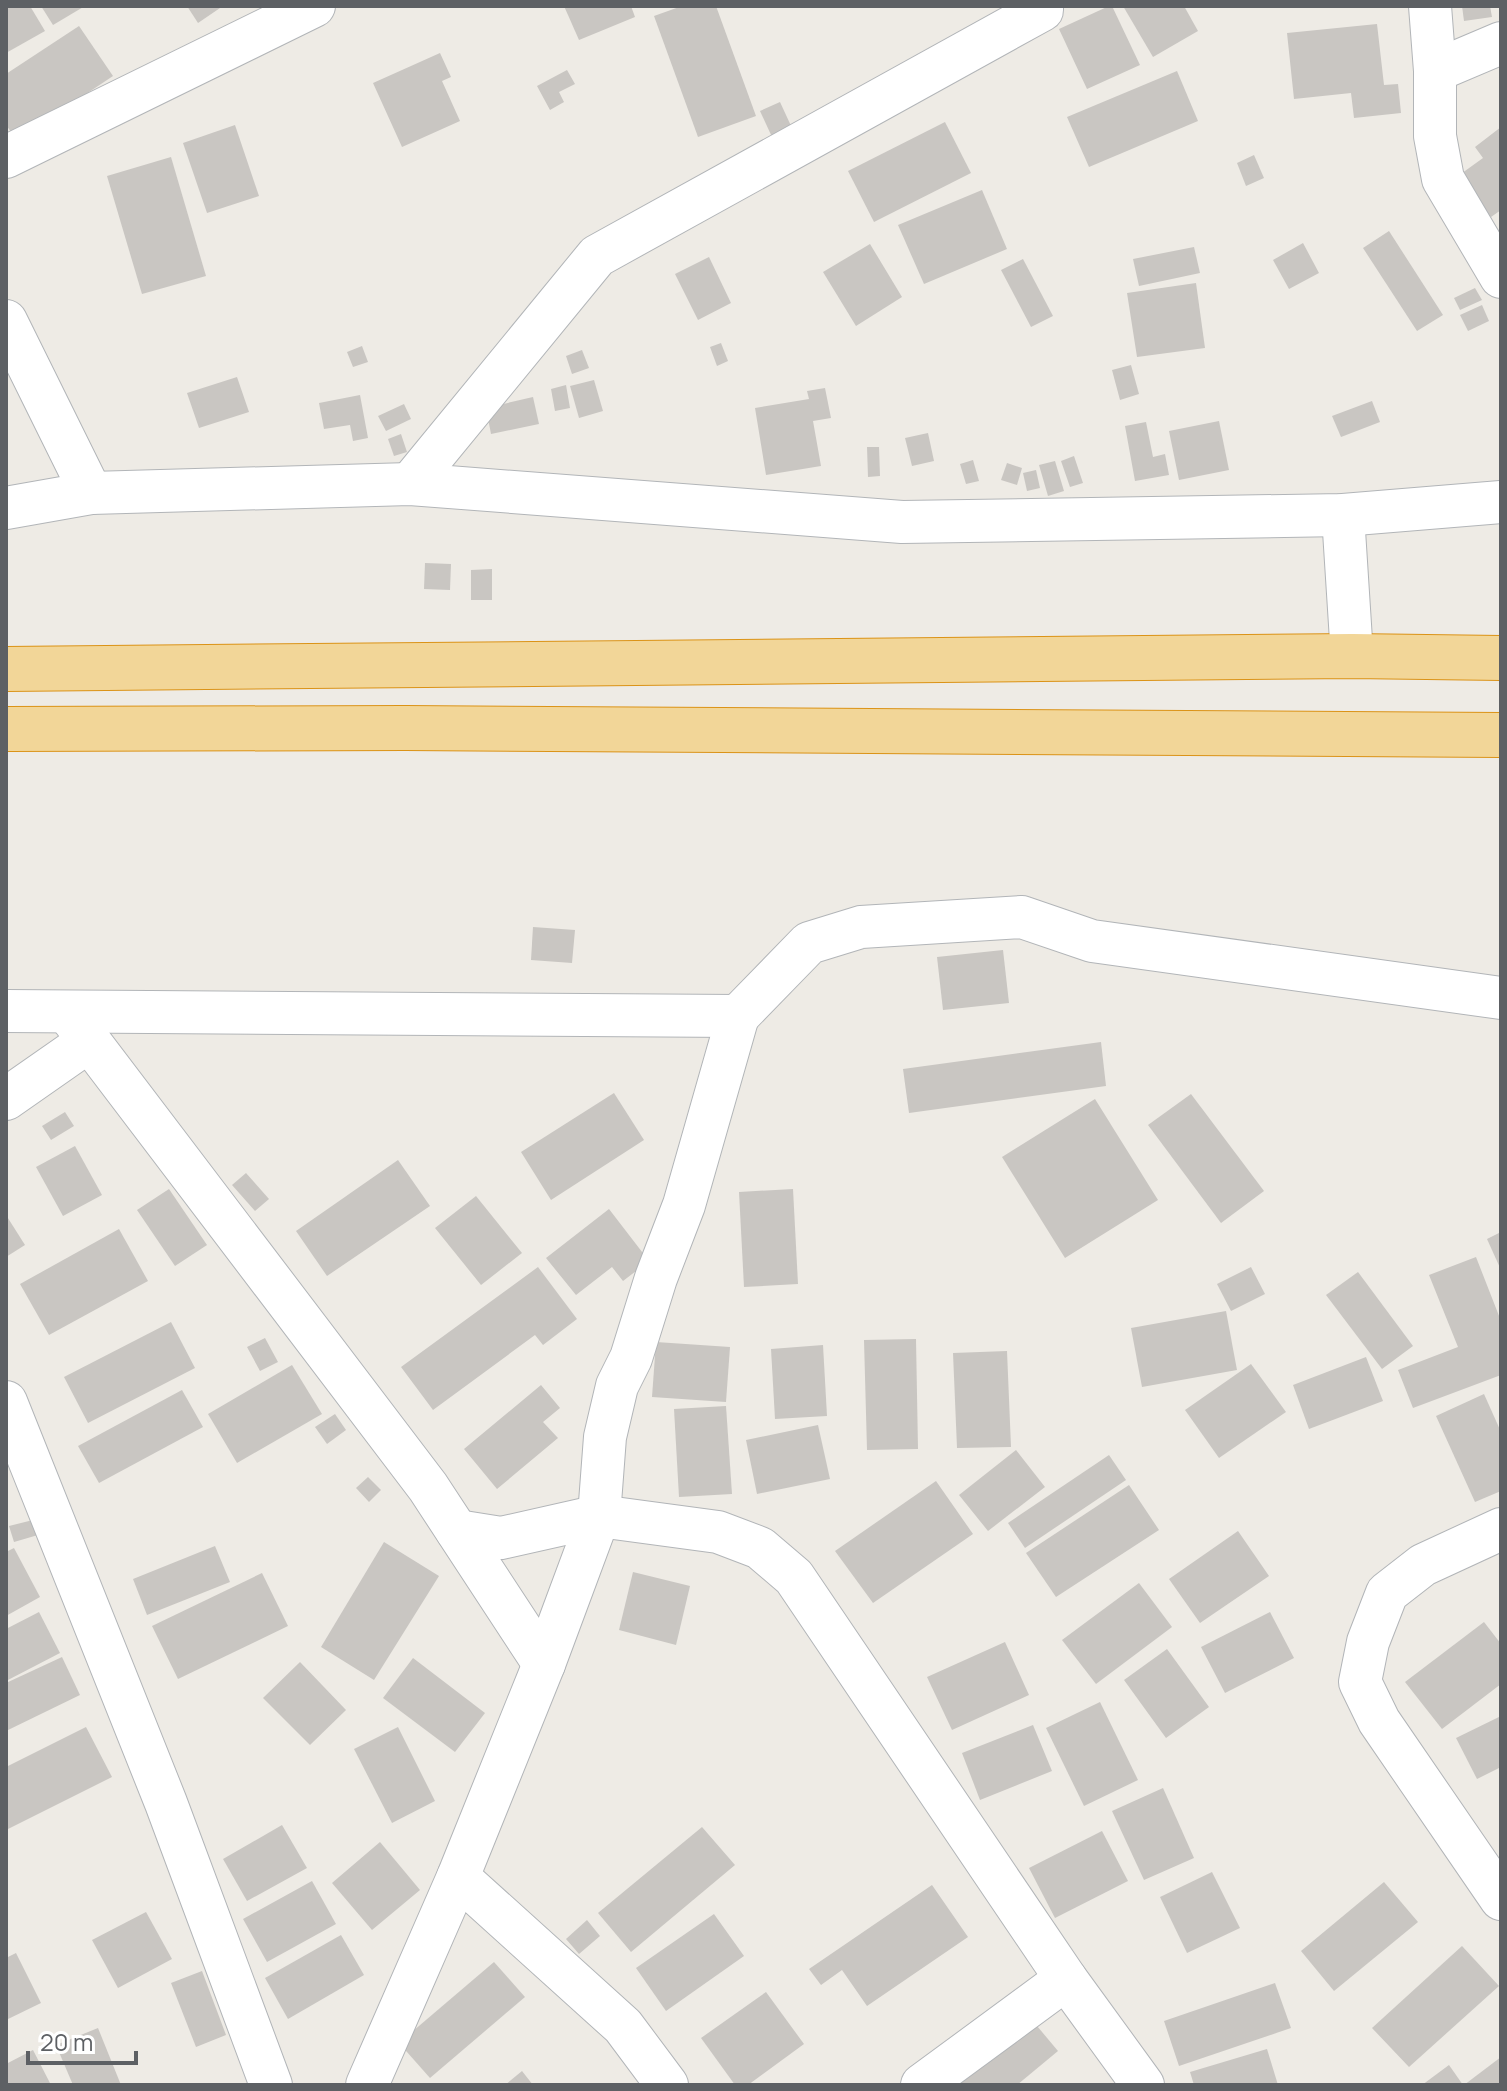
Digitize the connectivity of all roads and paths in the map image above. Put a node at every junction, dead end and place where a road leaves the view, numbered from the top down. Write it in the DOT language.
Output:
graph roads {
  1 [pos="314,6"];
  2 [pos="1042,6"];
  3 [pos="1430,6"];
  4 [pos="1501,43"];
  5 [pos="1435,71"];
  6 [pos="6,157"];
  7 [pos="1501,277"];
  8 [pos="6,321"];
  9 [pos="410,484"];
  10 [pos="91,493"];
  11 [pos="1501,502"];
  12 [pos="6,508"];
  13 [pos="1343,515"];
  14 [pos="1352,656"];
  15 [pos="1501,658"];
  16 [pos="6,669"];
  17 [pos="6,729"];
  18 [pos="1501,735"];
  19 [pos="1501,998"];
  20 [pos="6,1011"];
  21 [pos="738,1016"];
  22 [pos="79,1027"];
  23 [pos="6,1099"];
  24 [pos="6,1402"];
  25 [pos="599,1516"];
  26 [pos="1501,1529"];
  27 [pos="457,1531"];
  28 [pos="544,1664"];
  29 [pos="458,1877"];
  30 [pos="1501,1899"];
  31 [pos="1066,1979"];
  32 [pos="271,2085"];
  33 [pos="367,2085"];
  34 [pos="667,2085"];
  35 [pos="922,2085"];
  36 [pos="1143,2085"];
  1 -- 6 [label="street"];
  2 -- 9 [label="street"];
  3 -- 5 [label="street"];
  4 -- 5 [label="street"];
  5 -- 7 [label="street"];
  8 -- 10 [label="street"];
  9 -- 10 [label="street"];
  9 -- 13 [label="street"];
  10 -- 12 [label="street"];
  11 -- 13 [label="street"];
  13 -- 14 [label="street"];
  14 -- 15 [label="highway"];
  14 -- 16 [label="highway"];
  17 -- 18 [label="highway"];
  19 -- 21 [label="street"];
  20 -- 22 [label="street"];
  21 -- 22 [label="street"];
  21 -- 25 [label="street"];
  22 -- 23 [label="street"];
  22 -- 27 [label="street"];
  24 -- 32 [label="street"];
  25 -- 27 [label="street"];
  25 -- 28 [label="street"];
  25 -- 31 [label="street"];
  26 -- 30 [label="street"];
  27 -- 28 [label="street"];
  28 -- 29 [label="street"];
  29 -- 33 [label="street"];
  29 -- 34 [label="street"];
  31 -- 35 [label="street"];
  31 -- 36 [label="street"];
}
